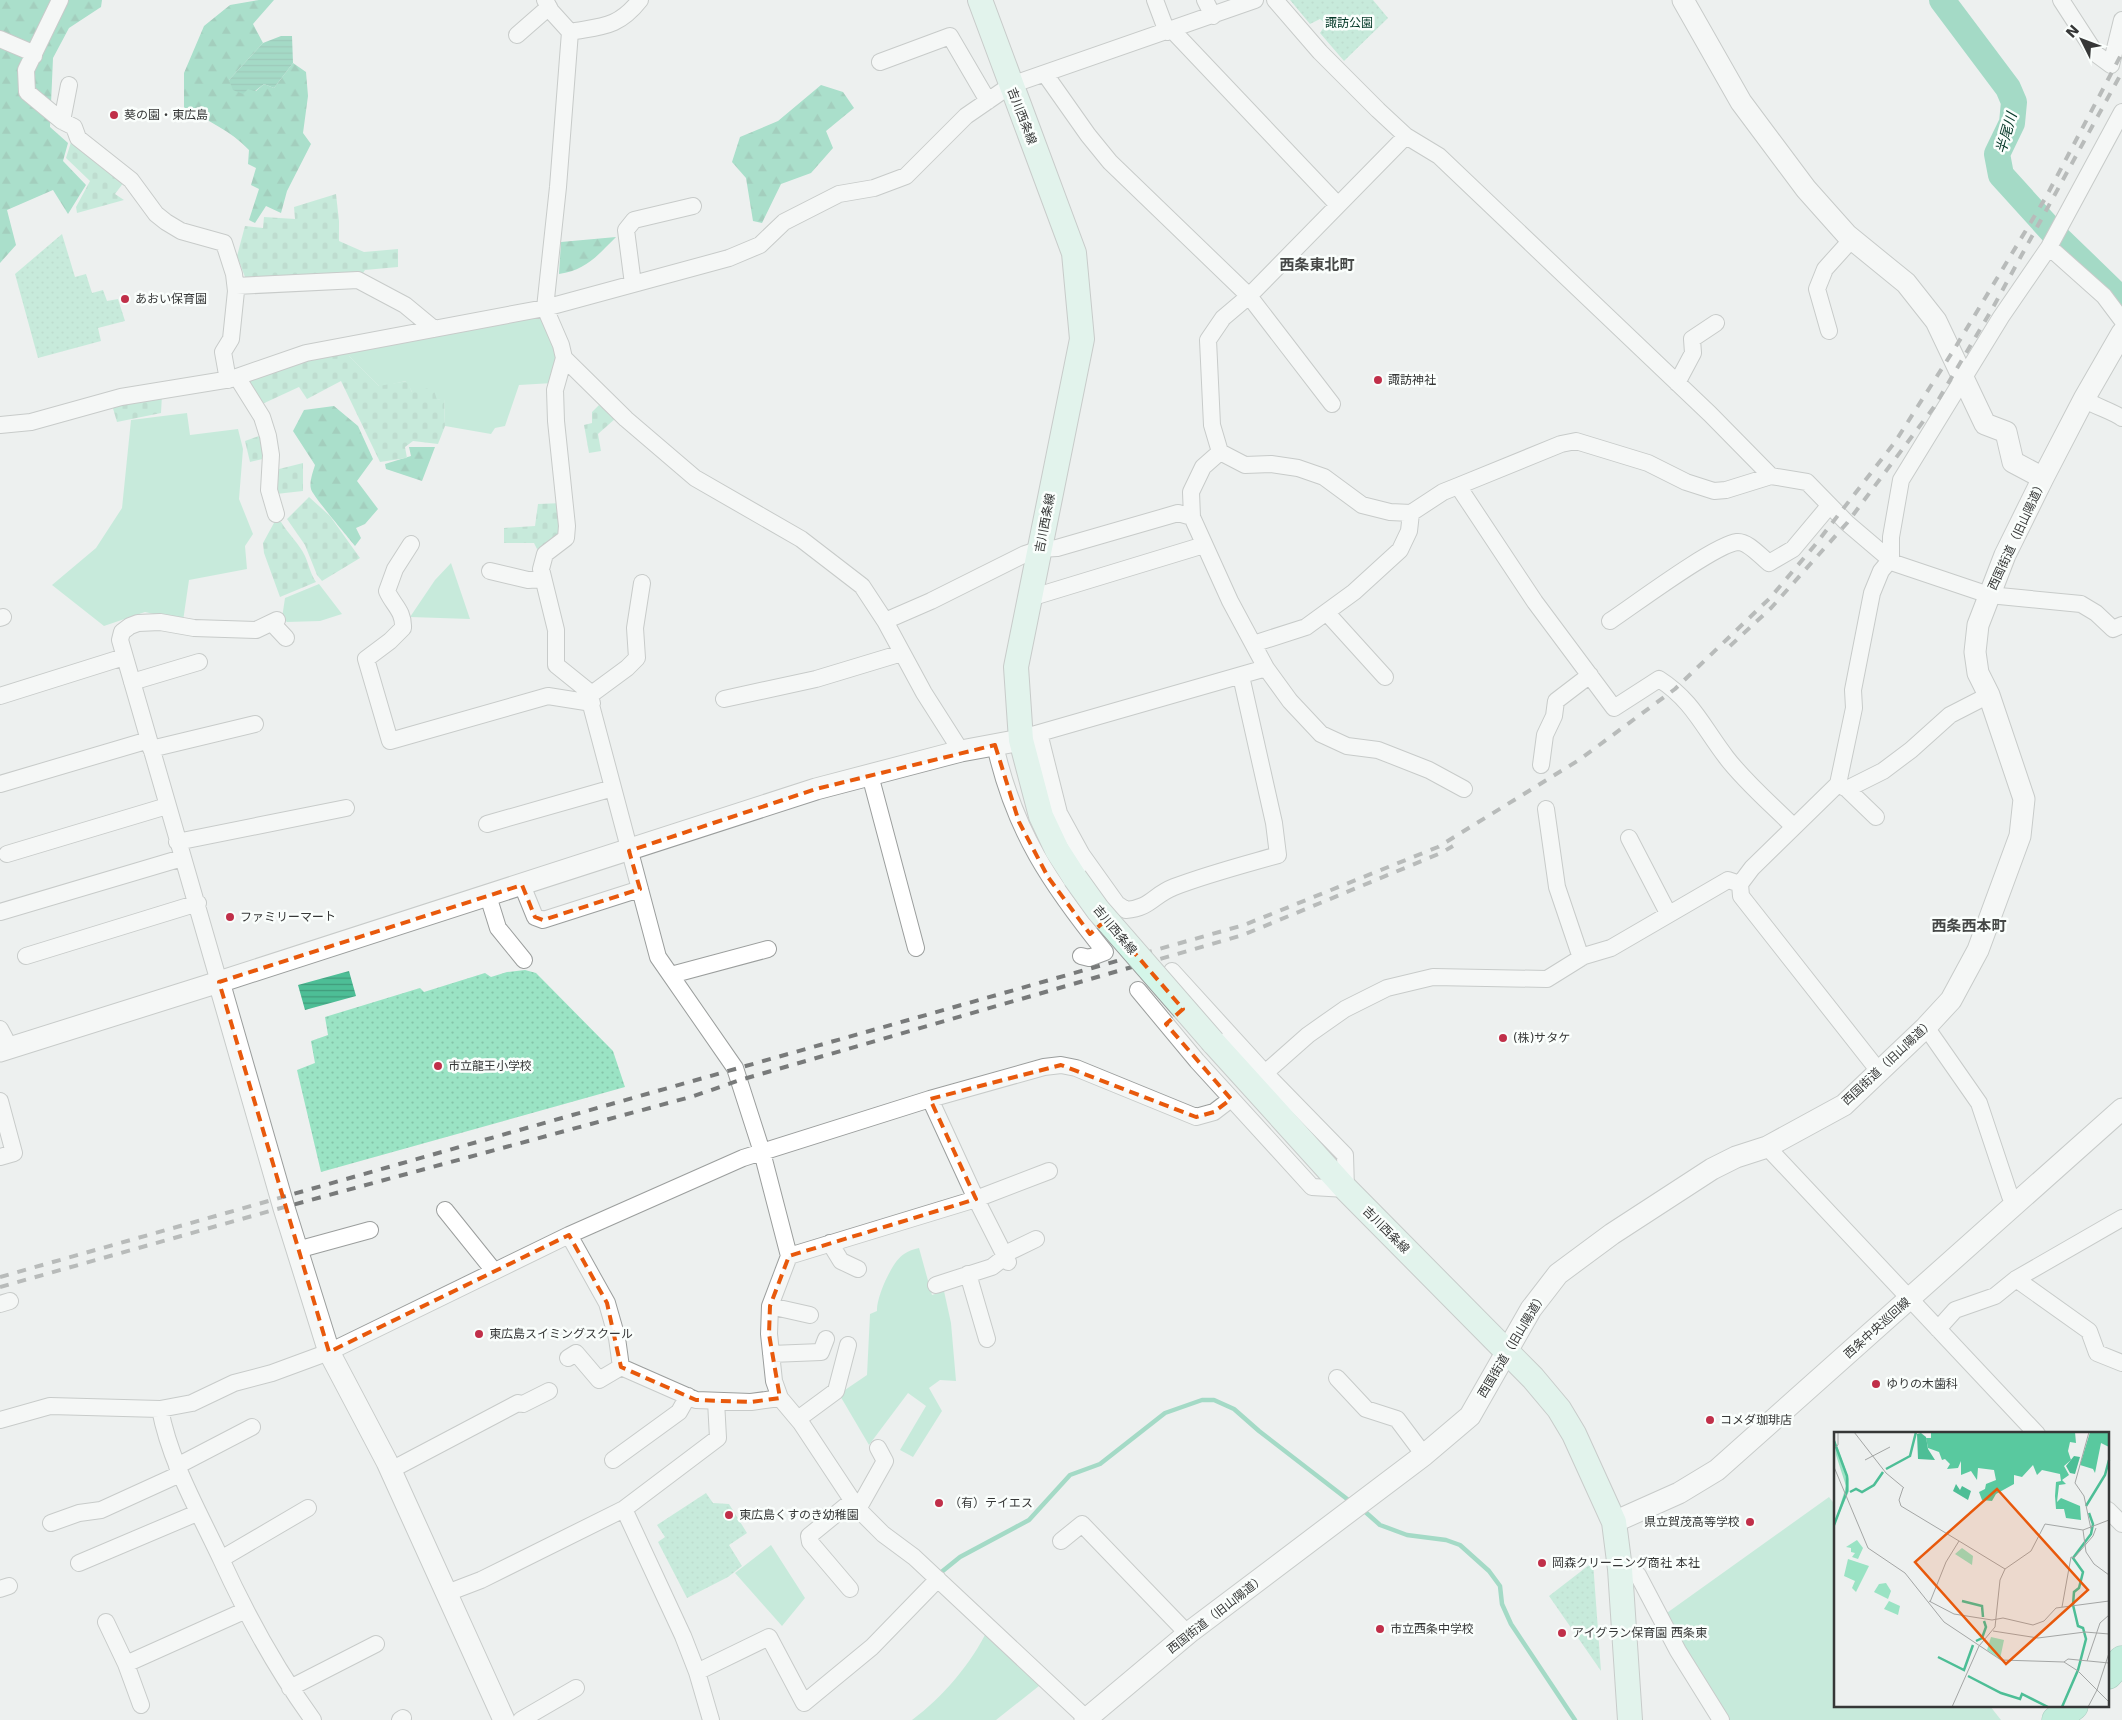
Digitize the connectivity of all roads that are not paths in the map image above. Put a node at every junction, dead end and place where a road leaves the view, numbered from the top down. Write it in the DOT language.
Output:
graph roads {
  1 [pos="60,0"];
  2 [pos="640,0"];
  3 [pos="980,0"];
  4 [pos="1155,0"];
  5 [pos="1205,0"];
  6 [pos="1255,0"];
  7 [pos="1275,0"];
  8 [pos="1683,0"];
  9 [pos="2061,0"];
  10 [pos="547,4"];
  11 [pos="1213,16"];
  12 [pos="2122,20"];
  13 [pos="1170,31"];
  14 [pos="570,32"];
  15 [pos="518,35"];
  16 [pos="0,39"];
  17 [pos="34,56"];
  18 [pos="880,62"];
  19 [pos="1045,74"];
  20 [pos="69,85"];
  21 [pos="1011,85"];
  22 [pos="988,101"];
  23 [pos="2122,112"];
  24 [pos="62,121"];
  25 [pos="1406,136"];
  26 [pos="1338,204"];
  27 [pos="693,206"];
  28 [pos="1852,239"];
  29 [pos="2049,248"];
  30 [pos="633,284"];
  31 [pos="236,286"];
  32 [pos="1249,296"];
  33 [pos="545,308"];
  34 [pos="2122,320"];
  35 [pos="1716,323"];
  36 [pos="434,329"];
  37 [pos="1829,331"];
  38 [pos="2122,333"];
  39 [pos="564,358"];
  40 [pos="1965,377"];
  41 [pos="233,378"];
  42 [pos="1676,383"];
  43 [pos="2084,399"];
  44 [pos="1332,404"];
  45 [pos="2122,418"];
  46 [pos="0,425"];
  47 [pos="1220,452"];
  48 [pos="1771,476"];
  49 [pos="2043,478"];
  50 [pos="1458,486"];
  51 [pos="1829,506"];
  52 [pos="1411,513"];
  53 [pos="276,514"];
  54 [pos="1192,518"];
  55 [pos="411,544"];
  56 [pos="1204,545"];
  57 [pos="1040,550"];
  58 [pos="1890,559"];
  59 [pos="490,571"];
  60 [pos="543,579"];
  61 [pos="642,583"];
  62 [pos="1989,595"];
  63 [pos="1030,598"];
  64 [pos="1327,613"];
  65 [pos="885,621"];
  66 [pos="1610,621"];
  67 [pos="2122,625"];
  68 [pos="286,638"];
  69 [pos="1253,644"];
  70 [pos="902,653"];
  71 [pos="124,657"];
  72 [pos="200,662"];
  73 [pos="1266,668"];
  74 [pos="1590,675"];
  75 [pos="1241,676"];
  76 [pos="1385,677"];
  77 [pos="132,682"];
  78 [pos="1989,695"];
  79 [pos="0,696"];
  80 [pos="590,699"];
  81 [pos="724,700"];
  82 [pos="255,724"];
  83 [pos="1030,736"];
  84 [pos="150,745"];
  85 [pos="996,745"];
  86 [pos="961,751"];
  87 [pos="1542,764"];
  88 [pos="870,775"];
  89 [pos="0,784"];
  90 [pos="1842,786"];
  91 [pos="613,788"];
  92 [pos="1464,789"];
  93 [pos="167,806"];
  94 [pos="346,808"];
  95 [pos="1546,809"];
  96 [pos="1876,816"];
  97 [pos="487,824"];
  98 [pos="1792,826"];
  99 [pos="1629,838"];
  100 [pos="177,842"];
  101 [pos="629,851"];
  102 [pos="7,854"];
  103 [pos="182,858"];
  104 [pos="1740,884"];
  105 [pos="522,885"];
  106 [pos="640,889"];
  107 [pos="488,896"];
  108 [pos="198,902"];
  109 [pos="1122,907"];
  110 [pos="0,912"];
  111 [pos="1668,913"];
  112 [pos="1090,934"];
  113 [pos="916,948"];
  114 [pos="768,949"];
  115 [pos="26,956"];
  116 [pos="1080,956"];
  117 [pos="1581,958"];
  118 [pos="524,960"];
  119 [pos="1172,972"];
  120 [pos="671,976"];
  121 [pos="219,982"];
  122 [pos="1138,990"];
  123 [pos="1196,998"];
  124 [pos="1166,1024"];
  125 [pos="1926,1027"];
  126 [pos="0,1029"];
  127 [pos="5,1049"];
  128 [pos="1878,1070"];
  129 [pos="1265,1073"];
  130 [pos="930,1099"];
  131 [pos="1231,1099"];
  132 [pos="0,1101"];
  133 [pos="2122,1109"];
  134 [pos="1767,1147"];
  135 [pos="762,1152"];
  136 [pos="0,1157"];
  137 [pos="1049,1171"];
  138 [pos="1346,1189"];
  139 [pos="976,1199"];
  140 [pos="2015,1203"];
  141 [pos="445,1210"];
  142 [pos="2122,1218"];
  143 [pos="370,1230"];
  144 [pos="570,1235"];
  145 [pos="1036,1239"];
  146 [pos="830,1243"];
  147 [pos="297,1250"];
  148 [pos="789,1256"];
  149 [pos="1006,1257"];
  150 [pos="858,1269"];
  151 [pos="494,1271"];
  152 [pos="968,1274"];
  153 [pos="2016,1278"];
  154 [pos="936,1285"];
  155 [pos="1910,1298"];
  156 [pos="770,1306"];
  157 [pos="810,1315"];
  158 [pos="1938,1329"];
  159 [pos="826,1339"];
  160 [pos="987,1340"];
  161 [pos="848,1345"];
  162 [pos="329,1352"];
  163 [pos="1507,1353"];
  164 [pos="771,1354"];
  165 [pos="568,1358"];
  166 [pos="2122,1363"];
  167 [pos="621,1367"];
  168 [pos="1337,1378"];
  169 [pos="548,1391"];
  170 [pos="688,1396"];
  171 [pos="780,1398"];
  172 [pos="716,1401"];
  173 [pos="160,1408"];
  174 [pos="0,1420"];
  175 [pos="798,1420"];
  176 [pos="252,1427"];
  177 [pos="2035,1432"];
  178 [pos="878,1448"];
  179 [pos="1424,1455"];
  180 [pos="613,1460"];
  181 [pos="179,1470"];
  182 [pos="391,1470"];
  183 [pos="855,1505"];
  184 [pos="308,1508"];
  185 [pos="624,1510"];
  186 [pos="2110,1512"];
  187 [pos="197,1513"];
  188 [pos="50,1522"];
  189 [pos="1614,1522"];
  190 [pos="2122,1524"];
  191 [pos="1061,1541"];
  192 [pos="221,1559"];
  193 [pos="79,1563"];
  194 [pos="1620,1569"];
  195 [pos="938,1579"];
  196 [pos="850,1589"];
  197 [pos="447,1593"];
  198 [pos="244,1611"];
  199 [pos="106,1622"];
  200 [pos="1188,1634"];
  201 [pos="376,1644"];
  202 [pos="2122,1660"];
  203 [pos="126,1664"];
  204 [pos="697,1672"];
  205 [pos="2110,1673"];
  206 [pos="290,1688"];
  207 [pos="576,1688"];
  208 [pos="141,1705"];
  209 [pos="2071,1708"];
  210 [pos="313,1720"];
  211 [pos="504,1720"];
  212 [pos="521,1720"];
  213 [pos="711,1720"];
  214 [pos="1086,1720"];
  215 [pos="1630,1720"];
  216 [pos="1721,1720"];
  217 [pos="2056,1720"];
  1 -- 17 [label="street"];
  2 -- 14 [label="street"];
  3 -- 21 [label="main road, 吉川西条線"];
  4 -- 13 [label="street"];
  5 -- 11 [label="street"];
  6 -- 11 [label="street"];
  7 -- 25 [label="street"];
  8 -- 28 [label="street"];
  9 -- 12 [label="street"];
  10 -- 14 [label="street"];
  10 -- 15 [label="street"];
  11 -- 13 [label="street"];
  13 -- 19 [label="street"];
  13 -- 26 [label="street"];
  14 -- 33 [label="street"];
  16 -- 17 [label="street"];
  17 -- 24 [label="street"];
  18 -- 22 [label="street"];
  19 -- 21 [label="street"];
  19 -- 32 [label="street"];
  20 -- 24 [label="street"];
  21 -- 22 [label="street"];
  21 -- 57 [label="main road, 吉川西条線"];
  22 -- 30 [label="street"];
  23 -- 29 [label="street"];
  24 -- 31 [label="street"];
  25 -- 26 [label="street"];
  25 -- 42 [label="street"];
  26 -- 32 [label="street"];
  27 -- 30 [label="street"];
  28 -- 37 [label="street"];
  28 -- 40 [label="street"];
  29 -- 34 [label="street"];
  29 -- 40 [label="street"];
  30 -- 33 [label="street"];
  31 -- 36 [label="street"];
  31 -- 41 [label="street"];
  32 -- 44 [label="street"];
  32 -- 47 [label="street"];
  33 -- 36 [label="street"];
  33 -- 39 [label="street"];
  35 -- 42 [label="street"];
  36 -- 41 [label="street"];
  38 -- 43 [label="street, 西国街道（旧山陽道）"];
  39 -- 60 [label="street"];
  39 -- 65 [label="street"];
  40 -- 49 [label="street"];
  40 -- 58 [label="street"];
  41 -- 46 [label="street"];
  41 -- 53 [label="street"];
  42 -- 48 [label="street"];
  43 -- 45 [label="street"];
  43 -- 49 [label="street, 西国街道（旧山陽道）"];
  47 -- 52 [label="street"];
  47 -- 54 [label="street"];
  48 -- 50 [label="street"];
  48 -- 51 [label="street"];
  49 -- 62 [label="street, 西国街道（旧山陽道）"];
  50 -- 52 [label="street"];
  50 -- 74 [label="street"];
  51 -- 58 [label="street"];
  51 -- 66 [label="street"];
  52 -- 64 [label="street"];
  54 -- 56 [label="street"];
  54 -- 57 [label="street"];
  55 -- 80 [label="street"];
  56 -- 63 [label="street"];
  56 -- 69 [label="street"];
  57 -- 63 [label="main road, 吉川西条線"];
  57 -- 65 [label="street"];
  58 -- 62 [label="street"];
  58 -- 90 [label="street"];
  59 -- 60 [label="street"];
  60 -- 80 [label="street"];
  61 -- 80 [label="street"];
  62 -- 67 [label="street"];
  62 -- 78 [label="street, 西国街道（旧山陽道）"];
  63 -- 83 [label="main road, 吉川西条線"];
  64 -- 69 [label="street"];
  64 -- 76 [label="street"];
  65 -- 70 [label="street"];
  68 -- 71 [label="street"];
  69 -- 73 [label="street"];
  70 -- 81 [label="street"];
  70 -- 86 [label="street"];
  71 -- 77 [label="street"];
  71 -- 79 [label="street"];
  72 -- 77 [label="street"];
  73 -- 75 [label="street"];
  73 -- 92 [label="street"];
  74 -- 87 [label="street"];
  74 -- 98 [label="street"];
  75 -- 83 [label="street"];
  75 -- 109 [label="street"];
  77 -- 84 [label="street"];
  78 -- 90 [label="street"];
  78 -- 125 [label="street, 西国街道（旧山陽道）"];
  80 -- 91 [label="street"];
  82 -- 84 [label="street"];
  83 -- 85 [label="street"];
  83 -- 109 [label="street"];
  83 -- 138 [label="main road, 吉川西条線, bridge"];
  84 -- 89 [label="street"];
  84 -- 93 [label="street"];
  85 -- 86 [label="street"];
  85 -- 112 [label="street"];
  86 -- 88 [label="street"];
  88 -- 101 [label="street"];
  88 -- 113 [label="street"];
  90 -- 96 [label="street"];
  90 -- 98 [label="street"];
  91 -- 97 [label="street"];
  91 -- 101 [label="street"];
  93 -- 100 [label="street"];
  93 -- 102 [label="street"];
  94 -- 100 [label="street"];
  95 -- 117 [label="street"];
  98 -- 104 [label="street"];
  99 -- 111 [label="street"];
  100 -- 103 [label="street"];
  101 -- 105 [label="street"];
  101 -- 106 [label="street"];
  103 -- 108 [label="street"];
  103 -- 110 [label="street"];
  104 -- 111 [label="street"];
  104 -- 128 [label="street"];
  105 -- 106 [label="street"];
  105 -- 107 [label="street"];
  106 -- 120 [label="street"];
  107 -- 118 [label="street"];
  107 -- 121 [label="street"];
  108 -- 115 [label="street"];
  108 -- 121 [label="street"];
  109 -- 112 [label="street"];
  111 -- 117 [label="street"];
  112 -- 116 [label="street"];
  114 -- 120 [label="street"];
  117 -- 129 [label="street"];
  119 -- 123 [label="street"];
  120 -- 135 [label="street"];
  121 -- 127 [label="street"];
  121 -- 147 [label="street"];
  122 -- 124 [label="street"];
  123 -- 124 [label="street"];
  123 -- 129 [label="street"];
  124 -- 131 [label="street"];
  125 -- 128 [label="street, 西国街道（旧山陽道）"];
  125 -- 140 [label="street"];
  126 -- 127 [label="street"];
  128 -- 134 [label="street, 西国街道（旧山陽道）"];
  129 -- 138 [label="street"];
  130 -- 131 [label="street"];
  130 -- 135 [label="street"];
  130 -- 139 [label="street"];
  131 -- 138 [label="street"];
  132 -- 136 [label="street"];
  133 -- 140 [label="street, 西条中央巡回線"];
  134 -- 155 [label="street"];
  134 -- 163 [label="street, 西国街道（旧山陽道）"];
  135 -- 144 [label="street"];
  135 -- 148 [label="street"];
  137 -- 139 [label="street"];
  138 -- 163 [label="main road, 吉川西条線"];
  139 -- 146 [label="street"];
  139 -- 149 [label="street"];
  140 -- 155 [label="street, 西条中央巡回線"];
  141 -- 151 [label="street"];
  142 -- 153 [label="street"];
  143 -- 147 [label="street"];
  144 -- 151 [label="street"];
  144 -- 167 [label="street"];
  145 -- 149 [label="street"];
  146 -- 148 [label="street"];
  146 -- 150 [label="street"];
  147 -- 162 [label="street"];
  148 -- 156 [label="street"];
  149 -- 152 [label="street"];
  151 -- 162 [label="street"];
  152 -- 154 [label="street"];
  152 -- 160 [label="street"];
  153 -- 158 [label="street"];
  153 -- 166 [label="street"];
  155 -- 158 [label="street"];
  155 -- 189 [label="street, 西条中央巡回線"];
  156 -- 157 [label="street"];
  156 -- 164 [label="street"];
  158 -- 177 [label="street"];
  159 -- 164 [label="street"];
  161 -- 175 [label="street"];
  162 -- 173 [label="street"];
  162 -- 182 [label="street"];
  163 -- 179 [label="street, 西国街道（旧山陽道）"];
  163 -- 189 [label="main road, 吉川西条線"];
  164 -- 171 [label="street"];
  165 -- 167 [label="street"];
  167 -- 170 [label="street"];
  168 -- 179 [label="street"];
  169 -- 182 [label="street"];
  170 -- 172 [label="street"];
  170 -- 180 [label="street"];
  171 -- 172 [label="street"];
  171 -- 175 [label="street"];
  172 -- 185 [label="street"];
  173 -- 174 [label="street"];
  173 -- 181 [label="street"];
  175 -- 183 [label="street"];
  176 -- 181 [label="street"];
  178 -- 183 [label="street"];
  179 -- 200 [label="street, 西国街道（旧山陽道）"];
  181 -- 187 [label="street"];
  181 -- 188 [label="street"];
  182 -- 197 [label="street"];
  183 -- 195 [label="street"];
  183 -- 196 [label="street"];
  184 -- 192 [label="street"];
  185 -- 197 [label="street"];
  185 -- 204 [label="street"];
  186 -- 190 [label="street"];
  187 -- 192 [label="street"];
  187 -- 193 [label="street"];
  189 -- 194 [label="main road, 吉川西条線"];
  191 -- 200 [label="street"];
  192 -- 198 [label="street"];
  194 -- 215 [label="main road, 吉川西条線"];
  194 -- 216 [label="street"];
  195 -- 204 [label="street"];
  195 -- 214 [label="street"];
  197 -- 211 [label="street"];
  198 -- 203 [label="street"];
  198 -- 206 [label="street"];
  199 -- 203 [label="street"];
  200 -- 214 [label="street, 西国街道（旧山陽道）"];
  201 -- 206 [label="street"];
  202 -- 205 [label="highway"];
  203 -- 208 [label="street"];
  204 -- 213 [label="street"];
  206 -- 210 [label="street"];
  207 -- 212 [label="street"];
  209 -- 217 [label="highway"];
}
